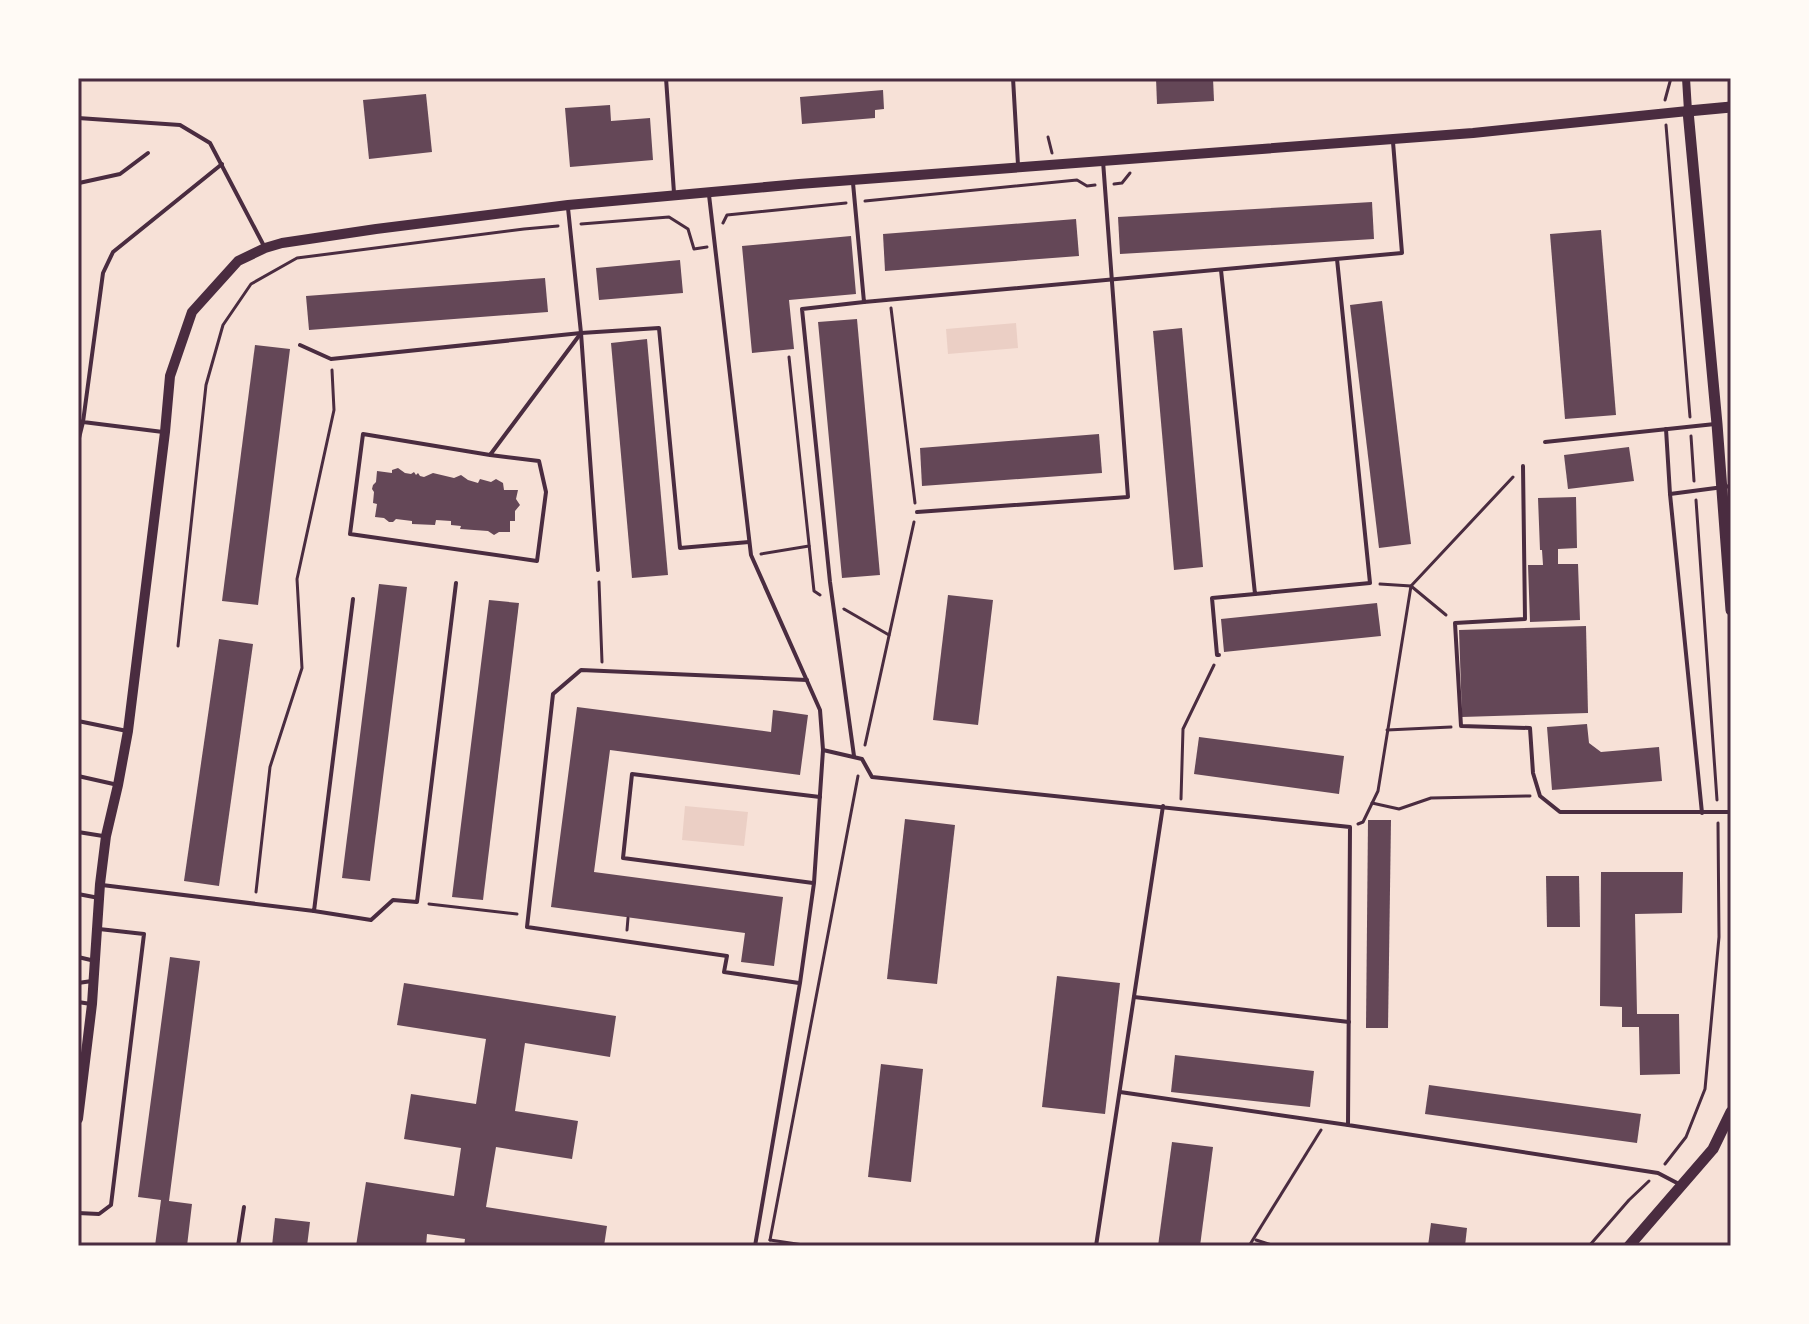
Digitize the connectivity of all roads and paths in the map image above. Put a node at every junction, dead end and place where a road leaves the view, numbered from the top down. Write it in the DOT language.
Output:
graph roads {
  1 [pos="666,78"];
  2 [pos="1013,78"];
  3 [pos="1686,78"];
  4 [pos="1727,78"];
  5 [pos="1731,82"];
  6 [pos="1731,107"];
  7 [pos="1688,111"];
  8 [pos="78,118"];
  9 [pos="1666,122"];
  10 [pos="1392,139"];
  11 [pos="148,153"];
  12 [pos="1103,161"];
  13 [pos="222,164"];
  14 [pos="1018,167"];
  15 [pos="1134,168"];
  16 [pos="853,180"];
  17 [pos="78,185"];
  18 [pos="1105,185"];
  19 [pos="708,192"];
  20 [pos="674,195"];
  21 [pos="855,202"];
  22 [pos="568,205"];
  23 [pos="570,225"];
  24 [pos="722,226"];
  25 [pos="714,246"];
  26 [pos="265,248"];
  27 [pos="1337,259"];
  28 [pos="1221,270"];
  29 [pos="1112,280"];
  30 [pos="890,300"];
  31 [pos="864,302"];
  32 [pos="581,333"];
  33 [pos="300,345"];
  34 [pos="331,359"];
  35 [pos="80,421"];
  36 [pos="1717,424"];
  37 [pos="1691,427"];
  38 [pos="1666,429"];
  39 [pos="165,432"];
  40 [pos="78,442"];
  41 [pos="1545,442"];
  42 [pos="490,455"];
  43 [pos="1523,466"];
  44 [pos="1726,487"];
  45 [pos="1695,491"];
  46 [pos="1670,494"];
  47 [pos="917,512"];
  48 [pos="749,542"];
  49 [pos="809,546"];
  50 [pos="751,555"];
  51 [pos="598,570"];
  52 [pos="456,583"];
  53 [pos="1370,583"];
  54 [pos="1411,586"];
  55 [pos="1255,594"];
  56 [pos="353,599"];
  57 [pos="1731,610"];
  58 [pos="1455,623"];
  59 [pos="178,646"];
  60 [pos="1219,655"];
  61 [pos="602,671"];
  62 [pos="807,680"];
  63 [pos="78,721"];
  64 [pos="1461,726"];
  65 [pos="1387,730"];
  66 [pos="128,731"];
  67 [pos="823,750"];
  68 [pos="855,757"];
  69 [pos="862,759"];
  70 [pos="78,776"];
  71 [pos="118,785"];
  72 [pos="1540,796"];
  73 [pos="820,797"];
  74 [pos="1372,803"];
  75 [pos="1163,806"];
  76 [pos="1180,808"];
  77 [pos="1731,812"];
  78 [pos="1702,813"];
  79 [pos="1718,813"];
  80 [pos="1350,827"];
  81 [pos="78,832"];
  82 [pos="106,836"];
  83 [pos="814,883"];
  84 [pos="100,884"];
  85 [pos="78,894"];
  86 [pos="99,898"];
  87 [pos="417,902"];
  88 [pos="255,904"];
  89 [pos="314,911"];
  90 [pos="528,915"];
  91 [pos="97,929"];
  92 [pos="78,957"];
  93 [pos="95,961"];
  94 [pos="93,981"];
  95 [pos="78,983"];
  96 [pos="800,983"];
  97 [pos="1134,997"];
  98 [pos="78,1002"];
  99 [pos="92,1004"];
  100 [pos="1349,1022"];
  101 [pos="1120,1092"];
  102 [pos="1731,1112"];
  103 [pos="78,1119"];
  104 [pos="1326,1122"];
  105 [pos="1348,1125"];
  106 [pos="1658,1173"];
  107 [pos="1681,1185"];
  108 [pos="244,1207"];
  109 [pos="78,1213"];
  110 [pos="1254,1239"];
  111 [pos="238,1246"];
  112 [pos="755,1246"];
  113 [pos="810,1246"];
  114 [pos="1096,1246"];
  115 [pos="1249,1246"];
  116 [pos="1275,1246"];
  117 [pos="1589,1246"];
  118 [pos="1629,1246"];
  1 -- 20 [label="lane"];
  2 -- 14 [label="lane"];
  3 -- 7 [label="street"];
  4 -- 5 [label="path"];
  6 -- 7 [label="main road"];
  7 -- 10 [label="street"];
  7 -- 36 [label="main road"];
  8 -- 13 [label="lane"];
  9 -- 37 [label="path"];
  10 -- 12 [label="street"];
  10 -- 27 [label="lane"];
  11 -- 17 [label="lane"];
  12 -- 14 [label="street"];
  12 -- 18 [label="lane"];
  13 -- 26 [label="lane"];
  13 -- 35 [label="lane"];
  14 -- 16 [label="street"];
  15 -- 18 [label="path"];
  16 -- 19 [label="street"];
  16 -- 21 [label="lane"];
  18 -- 21 [label="path"];
  18 -- 29 [label="lane"];
  19 -- 20 [label="street"];
  19 -- 25 [label="lane"];
  20 -- 22 [label="street"];
  21 -- 24 [label="path"];
  21 -- 31 [label="lane"];
  22 -- 23 [label="lane"];
  22 -- 26 [label="street"];
  23 -- 25 [label="path"];
  23 -- 32 [label="lane"];
  23 -- 59 [label="path"];
  25 -- 48 [label="lane"];
  26 -- 39 [label="street"];
  27 -- 28 [label="lane"];
  27 -- 53 [label="lane"];
  28 -- 29 [label="lane"];
  28 -- 55 [label="lane"];
  29 -- 30 [label="lane"];
  29 -- 47 [label="lane"];
  30 -- 31 [label="lane"];
  30 -- 47 [label="path"];
  31 -- 68 [label="lane"];
  32 -- 34 [label="lane"];
  32 -- 42 [label="lane"];
  32 -- 48 [label="lane"];
  32 -- 51 [label="lane"];
  33 -- 34 [label="lane"];
  34 -- 88 [label="path"];
  35 -- 39 [label="lane"];
  35 -- 40 [label="lane"];
  36 -- 37 [label="lane"];
  36 -- 44 [label="main road"];
  37 -- 38 [label="lane"];
  37 -- 45 [label="path"];
  38 -- 41 [label="lane"];
  38 -- 46 [label="lane"];
  39 -- 66 [label="street"];
  42 -- 42 [label="lane"];
  43 -- 54 [label="path"];
  43 -- 58 [label="lane"];
  44 -- 45 [label="lane"];
  44 -- 57 [label="main road"];
  45 -- 46 [label="lane"];
  45 -- 79 [label="path"];
  46 -- 78 [label="lane"];
  47 -- 69 [label="path"];
  48 -- 50 [label="lane"];
  49 -- 50 [label="path"];
  50 -- 62 [label="lane"];
  51 -- 61 [label="path"];
  52 -- 87 [label="lane"];
  53 -- 54 [label="path"];
  53 -- 55 [label="lane"];
  54 -- 58 [label="path"];
  54 -- 65 [label="path"];
  55 -- 60 [label="lane"];
  56 -- 89 [label="lane"];
  58 -- 64 [label="lane"];
  60 -- 76 [label="path"];
  61 -- 62 [label="lane"];
  61 -- 90 [label="lane"];
  62 -- 67 [label="lane"];
  63 -- 66 [label="lane"];
  64 -- 65 [label="path"];
  64 -- 72 [label="lane"];
  65 -- 74 [label="path"];
  66 -- 71 [label="street"];
  67 -- 68 [label="lane"];
  67 -- 73 [label="lane"];
  68 -- 69 [label="lane"];
  69 -- 75 [label="lane"];
  69 -- 113 [label="path"];
  70 -- 71 [label="lane"];
  71 -- 82 [label="street"];
  72 -- 74 [label="path"];
  72 -- 78 [label="lane"];
  73 -- 83 [label="lane"];
  73 -- 83 [label="lane"];
  74 -- 80 [label="path"];
  75 -- 76 [label="lane"];
  75 -- 97 [label="lane"];
  76 -- 80 [label="lane"];
  77 -- 79 [label="lane"];
  78 -- 79 [label="lane"];
  79 -- 106 [label="path"];
  80 -- 100 [label="lane"];
  81 -- 82 [label="lane"];
  82 -- 84 [label="street"];
  83 -- 96 [label="lane"];
  84 -- 86 [label="street"];
  84 -- 88 [label="lane"];
  85 -- 86 [label="lane"];
  86 -- 91 [label="street"];
  87 -- 89 [label="lane"];
  87 -- 90 [label="path"];
  88 -- 89 [label="lane"];
  90 -- 96 [label="lane"];
  91 -- 93 [label="street"];
  91 -- 109 [label="lane"];
  92 -- 93 [label="lane"];
  93 -- 94 [label="street"];
  94 -- 95 [label="lane"];
  94 -- 99 [label="street"];
  96 -- 112 [label="lane"];
  97 -- 100 [label="lane"];
  97 -- 101 [label="lane"];
  98 -- 99 [label="lane"];
  99 -- 103 [label="street"];
  100 -- 105 [label="lane"];
  101 -- 104 [label="lane"];
  101 -- 114 [label="lane"];
  102 -- 107 [label="main road"];
  104 -- 105 [label="lane"];
  104 -- 110 [label="path"];
  105 -- 106 [label="lane"];
  106 -- 107 [label="lane"];
  106 -- 117 [label="path"];
  107 -- 118 [label="main road"];
  108 -- 111 [label="lane"];
  110 -- 115 [label="path"];
  110 -- 116 [label="path"];
}
